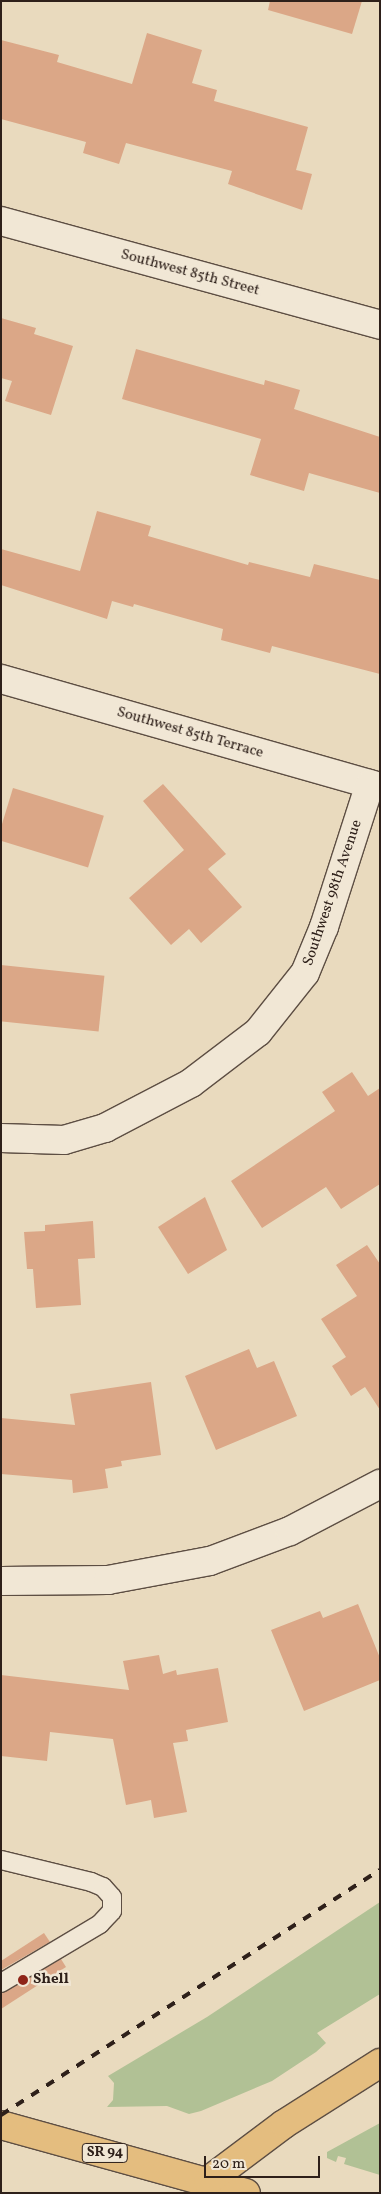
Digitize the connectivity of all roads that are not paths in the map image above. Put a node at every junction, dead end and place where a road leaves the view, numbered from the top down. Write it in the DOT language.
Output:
graph roads {
  1 [pos="1,221"];
  2 [pos="380,325"];
  3 [pos="1,679"];
  4 [pos="375,786"];
  5 [pos="1,1138"];
  6 [pos="380,1484"];
  7 [pos="1,1581"];
  8 [pos="1,1860"];
  9 [pos="1,1983"];
  10 [pos="380,2063"];
  11 [pos="1,2125"];
  12 [pos="200,2187"];
  13 [pos="246,2193"];
  1 -- 2 [label="street, Southwest 85th Street"];
  3 -- 4 [label="street, Southwest 85th Terrace"];
  4 -- 5 [label="street, Southwest 98th Avenue"];
  6 -- 7 [label="street"];
  8 -- 9 [label="lane"];
  10 -- 12 [label="main road"];
  11 -- 12 [label="main road, SR 94"];
  12 -- 13 [label="main road, SR 94"];
}
